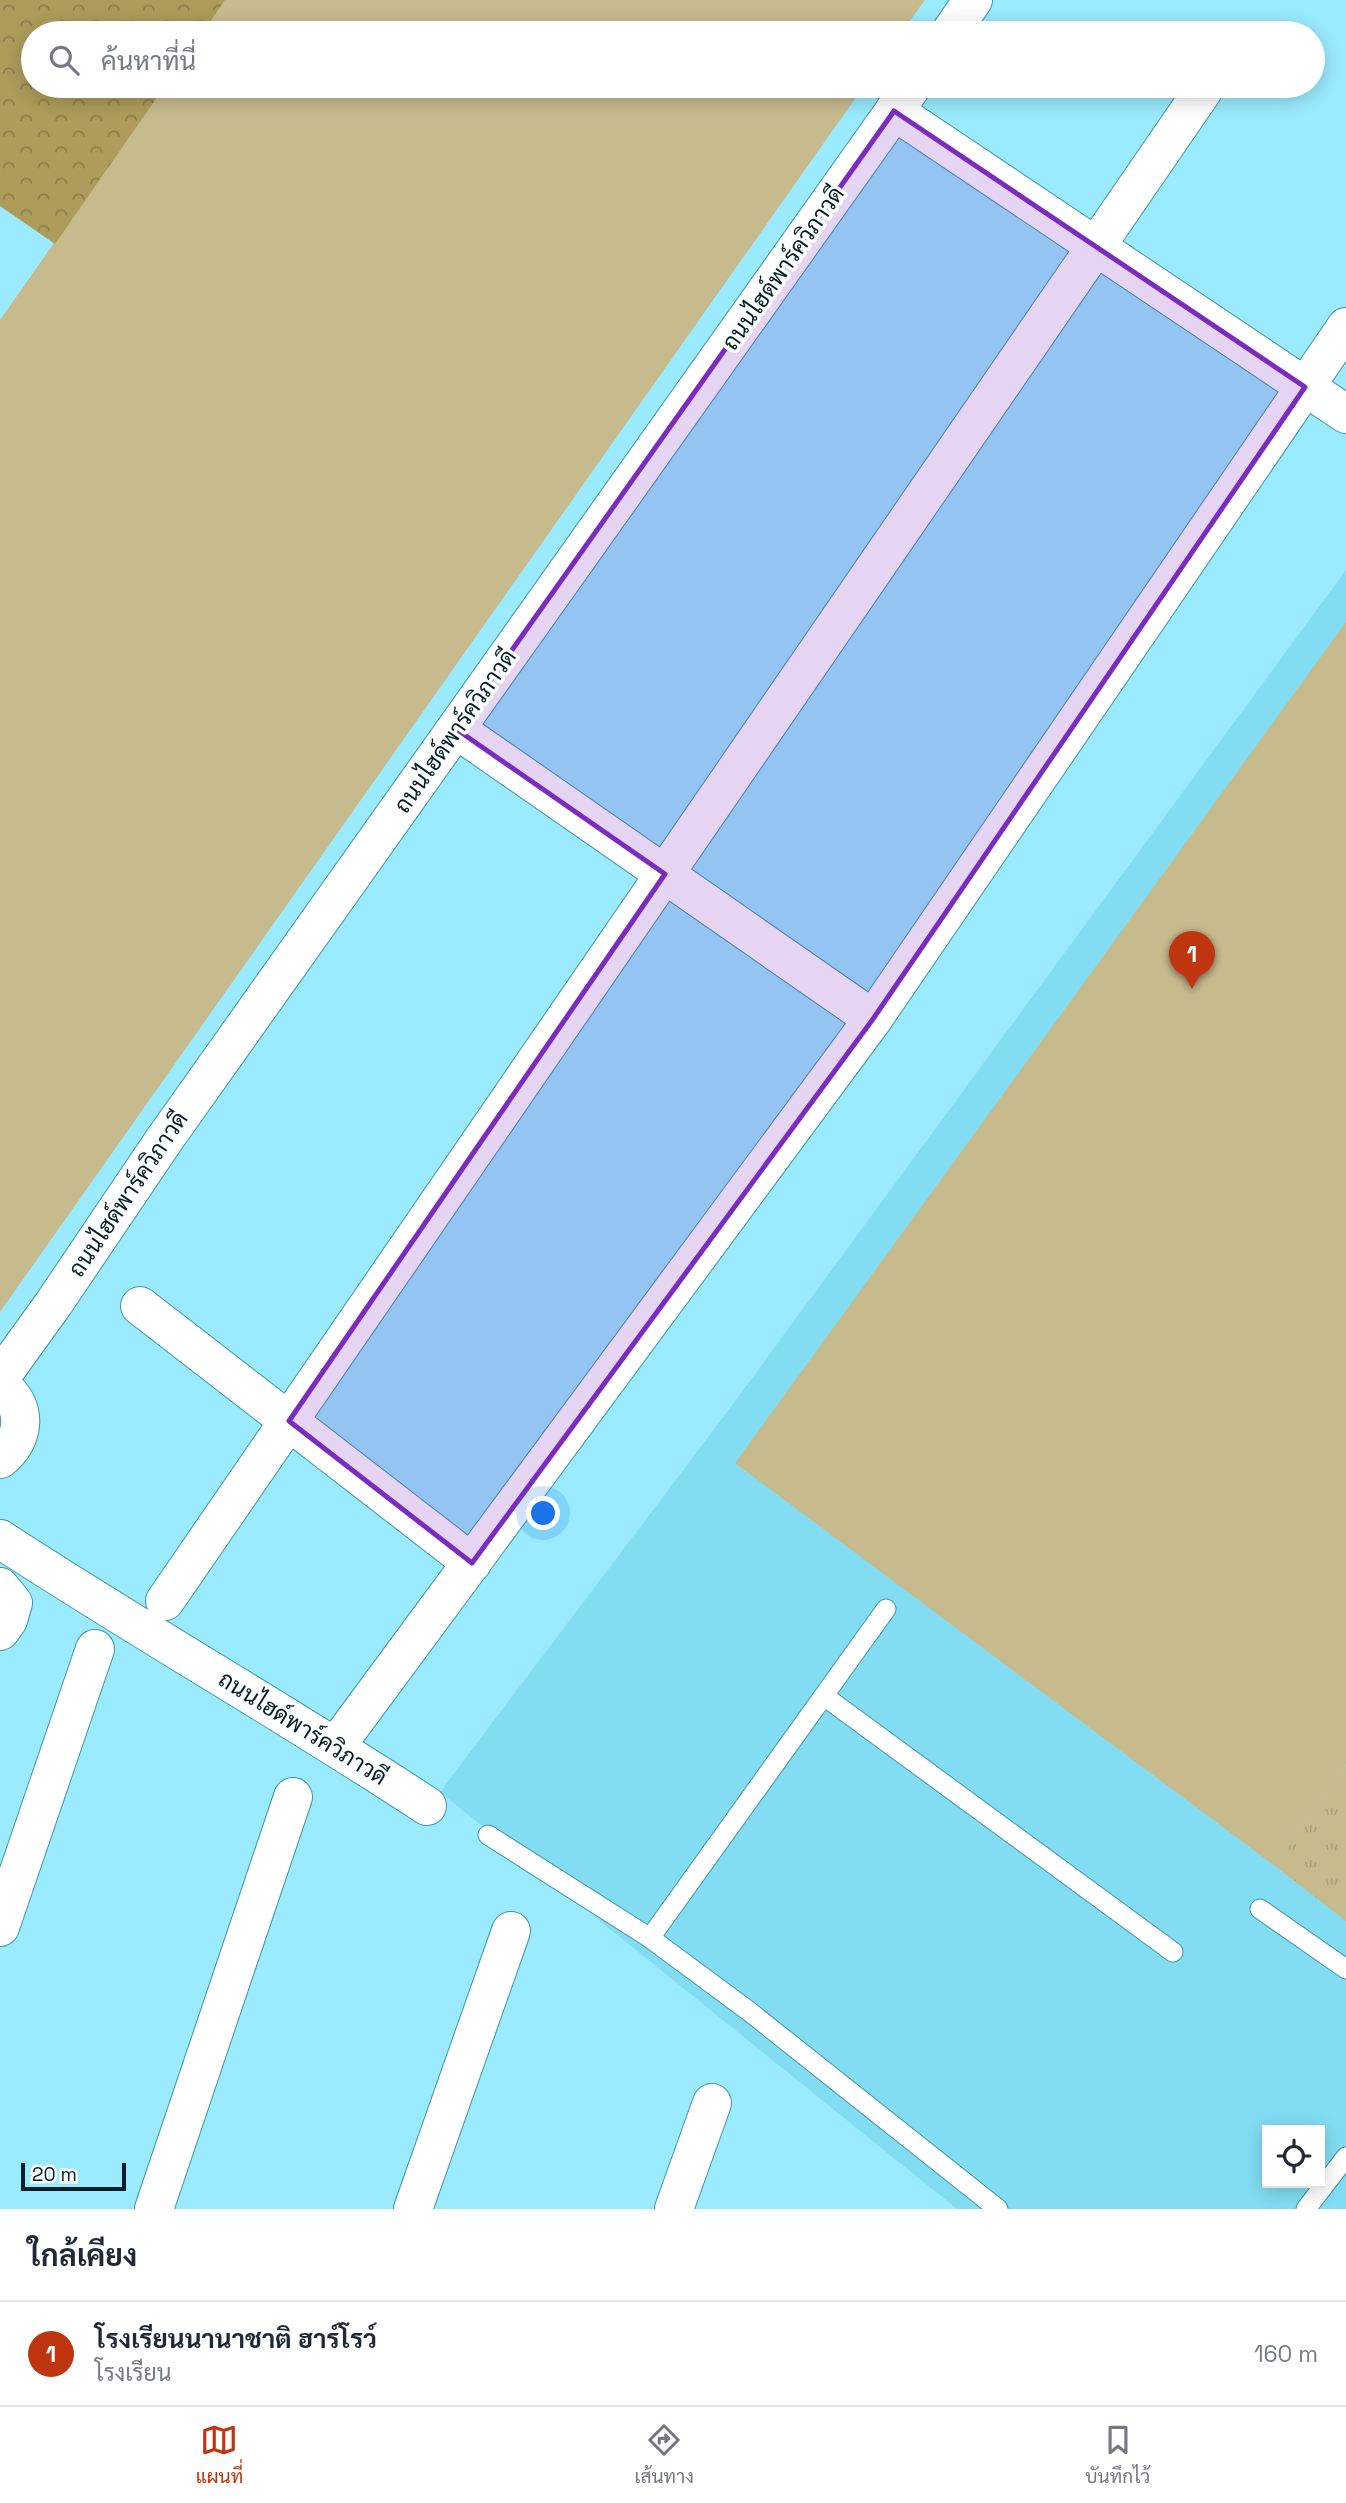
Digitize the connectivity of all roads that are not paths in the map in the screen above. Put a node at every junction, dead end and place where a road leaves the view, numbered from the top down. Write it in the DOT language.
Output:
graph roads {
  1 [pos="973,0"];
  2 [pos="958,21"];
  3 [pos="1198,98"];
  4 [pos="903,99"];
  5 [pos="1096,246"];
  6 [pos="1346,327"];
  7 [pos="1305,387"];
  8 [pos="1346,414"];
  9 [pos="456,729"];
  10 [pos="665,874"];
  11 [pos="873,1019"];
  12 [pos="140,1306"];
  13 [pos="0,1378"];
  14 [pos="0,1386"];
  15 [pos="289,1421"];
  16 [pos="0,1459"];
  17 [pos="0,1539"];
  18 [pos="472,1563"];
  19 [pos="0,1587"];
  20 [pos="165,1601"];
  21 [pos="886,1609"];
  22 [pos="0,1631"];
  23 [pos="95,1649"];
  24 [pos="824,1696"];
  25 [pos="336,1746"];
  26 [pos="293,1797"];
  27 [pos="427,1806"];
  28 [pos="488,1835"];
  29 [pos="1261,1909"];
  30 [pos="0,1927"];
  31 [pos="511,1931"];
  32 [pos="650,1938"];
  33 [pos="1173,1952"];
  34 [pos="1346,1969"];
  35 [pos="712,2103"];
  36 [pos="1346,2157"];
  37 [pos="154,2209"];
  38 [pos="413,2209"];
  39 [pos="674,2209"];
  40 [pos="998,2209"];
  41 [pos="1306,2209"];
  1 -- 2 [label="street"];
  3 -- 5 [label="street"];
  4 -- 5 [label="street"];
  4 -- 9 [label="street, ถนนไฮด์พาร์ควิภาวดี"];
  5 -- 7 [label="street"];
  5 -- 10 [label="street"];
  6 -- 7 [label="street"];
  7 -- 8 [label="street"];
  7 -- 11 [label="street"];
  9 -- 10 [label="street"];
  9 -- 13 [label="street, ถนนไฮด์พาร์ควิภาวดี"];
  10 -- 11 [label="street"];
  10 -- 15 [label="street"];
  11 -- 18 [label="street"];
  12 -- 15 [label="street"];
  14 -- 16 [label="street"];
  15 -- 18 [label="street"];
  15 -- 20 [label="street"];
  17 -- 25 [label="street, ถนนไฮด์พาร์ควิภาวดี"];
  18 -- 25 [label="street"];
  19 -- 22 [label="street"];
  21 -- 24 [label="lane"];
  23 -- 30 [label="street"];
  24 -- 32 [label="lane"];
  24 -- 33 [label="lane"];
  25 -- 27 [label="street, ถนนไฮด์พาร์ควิภาวดี"];
  26 -- 37 [label="street"];
  28 -- 32 [label="lane"];
  29 -- 34 [label="lane"];
  31 -- 38 [label="street"];
  32 -- 40 [label="lane"];
  35 -- 39 [label="street"];
  36 -- 41 [label="lane"];
}
